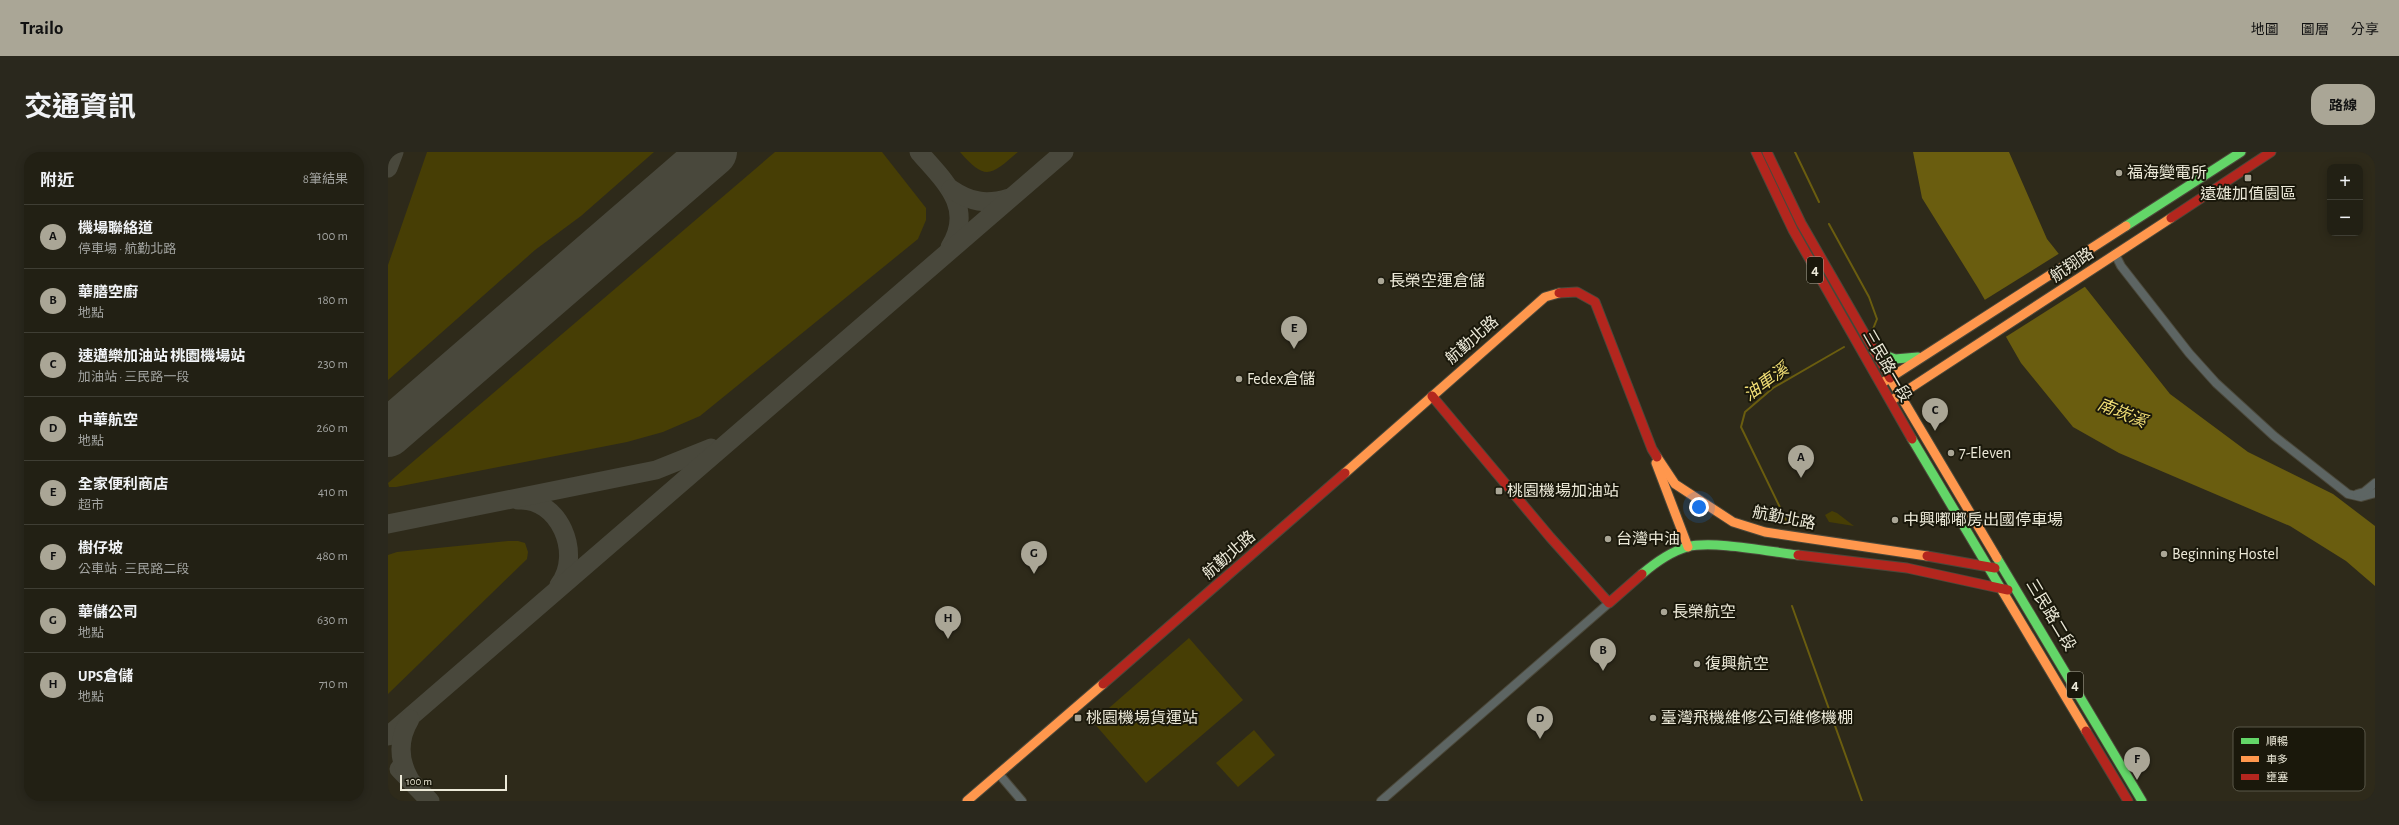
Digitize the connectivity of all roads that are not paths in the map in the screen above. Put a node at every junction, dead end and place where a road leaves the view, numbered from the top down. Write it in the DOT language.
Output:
graph roads {
  1 [pos="1756,152"];
  2 [pos="1766,152"];
  3 [pos="2241,152"];
  4 [pos="2271,152"];
  5 [pos="2112,256"];
  6 [pos="1874,351"];
  7 [pos="1928,353"];
  8 [pos="1890,378"];
  9 [pos="1879,384"];
  10 [pos="1900,395"];
  11 [pos="1432,396"];
  12 [pos="1889,401"];
  13 [pos="1652,449"];
  14 [pos="2375,484"];
  15 [pos="2343,490"];
  16 [pos="2375,493"];
  17 [pos="1688,547"];
  18 [pos="1990,567"];
  19 [pos="2005,570"];
  20 [pos="2003,589"];
  21 [pos="2019,591"];
  22 [pos="1609,603"];
  23 [pos="999,774"];
  24 [pos="968,801"];
  25 [pos="1022,801"];
  26 [pos="1381,801"];
  27 [pos="2128,801"];
  28 [pos="2142,801"];
  1 -- 9 [label="street, 三民路一段 / 4"];
  2 -- 6 [label="street, 三民路一段 / 4"];
  3 -- 7 [label="street, 航翔路"];
  4 -- 5 [label="street, 航翔路"];
  5 -- 10 [label="street, 航翔路"];
  5 -- 15 [label="street"];
  6 -- 7 [label="street"];
  6 -- 8 [label="street, 三民路一段 / 4"];
  7 -- 8 [label="street, 航翔路"];
  8 -- 9 [label="street, 航翔路"];
  8 -- 10 [label="street, 三民路一段 / 4"];
  9 -- 12 [label="street, 三民路一段 / 4"];
  10 -- 12 [label="street, 航翔路"];
  10 -- 19 [label="street, 三民路一段 / 4"];
  11 -- 13 [label="street, 航勤北路"];
  11 -- 22 [label="street"];
  11 -- 23 [label="street, 航勤北路"];
  12 -- 18 [label="street, 三民路一段 / 4"];
  13 -- 17 [label="street"];
  13 -- 18 [label="street, 航勤北路"];
  14 -- 15 [label="street"];
  15 -- 16 [label="street"];
  17 -- 20 [label="street"];
  17 -- 22 [label="street"];
  18 -- 19 [label="street, 航勤北路"];
  18 -- 20 [label="street, 三民路一段 / 4"];
  19 -- 21 [label="street, 三民路二段 / 4"];
  20 -- 21 [label="street"];
  20 -- 27 [label="street, 三民路二段 / 4"];
  21 -- 28 [label="street, 三民路二段 / 4"];
  22 -- 26 [label="street"];
  23 -- 24 [label="street, 航勤北路"];
  23 -- 25 [label="street"];
}
